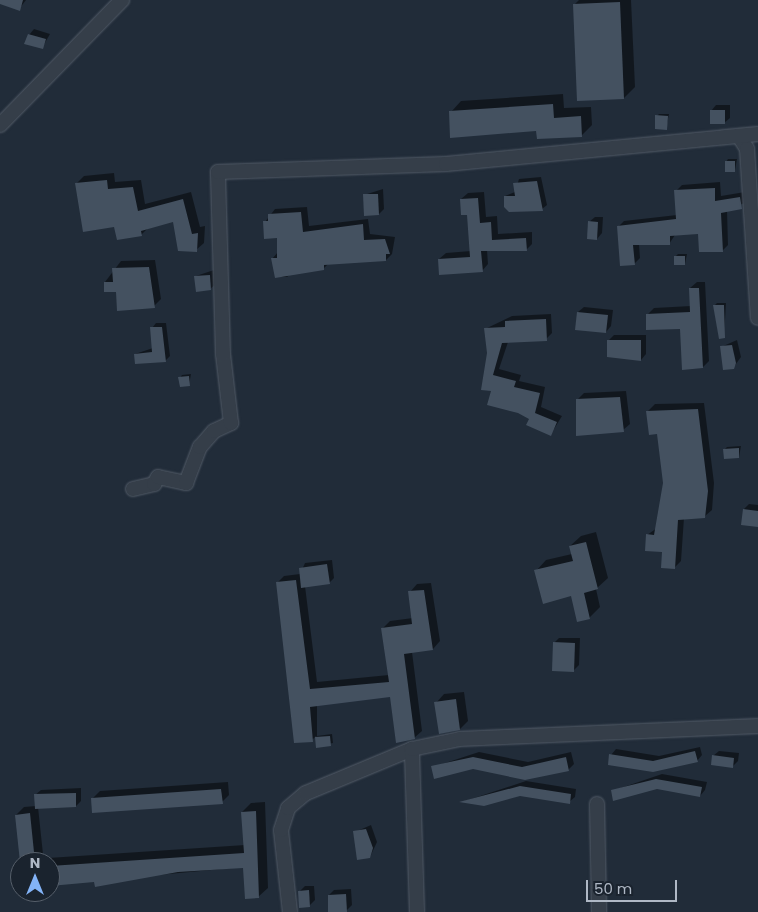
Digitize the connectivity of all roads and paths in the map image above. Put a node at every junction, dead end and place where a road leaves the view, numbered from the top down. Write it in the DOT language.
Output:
graph roads {
  1 [pos="122,0"];
  2 [pos="0,125"];
  3 [pos="758,134"];
  4 [pos="739,136"];
  5 [pos="758,318"];
  6 [pos="133,489"];
  7 [pos="758,726"];
  8 [pos="412,749"];
  9 [pos="598,804"];
  10 [pos="290,912"];
  11 [pos="417,912"];
  12 [pos="599,912"];
  1 -- 2 [label="street"];
  3 -- 4 [label="street"];
  4 -- 5 [label="street"];
  4 -- 6 [label="street"];
  7 -- 8 [label="street"];
  8 -- 10 [label="street"];
  8 -- 11 [label="street"];
  9 -- 12 [label="street"];
}
